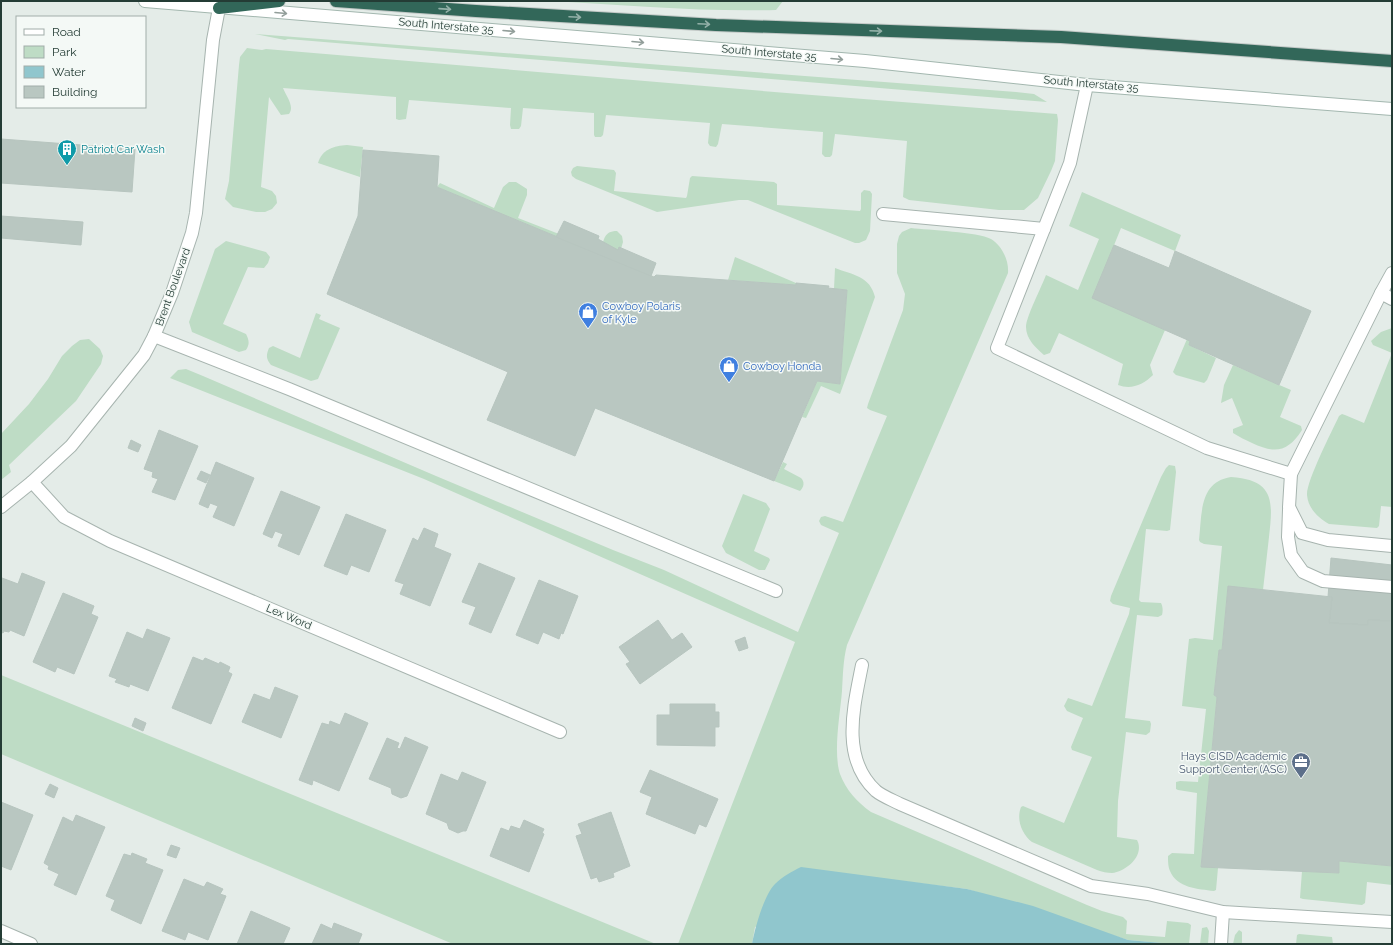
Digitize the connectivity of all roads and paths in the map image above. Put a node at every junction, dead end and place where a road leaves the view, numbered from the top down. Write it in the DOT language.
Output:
graph roads {
  1 [pos="145,1"];
  2 [pos="280,1"];
  3 [pos="336,1"];
  4 [pos="219,8"];
  5 [pos="1392,61"];
  6 [pos="1086,84"];
  7 [pos="1392,109"];
  8 [pos="883,214"];
  9 [pos="1044,229"];
  10 [pos="1392,273"];
  11 [pos="1381,293"];
  12 [pos="1392,299"];
  13 [pos="154,336"];
  14 [pos="1291,474"];
  15 [pos="32,482"];
  16 [pos="1289,506"];
  17 [pos="1,507"];
  18 [pos="1392,546"];
  19 [pos="1392,587"];
  20 [pos="776,591"];
  21 [pos="862,665"];
  22 [pos="560,732"];
  23 [pos="1223,912"];
  24 [pos="1392,922"];
  25 [pos="1,932"];
  26 [pos="31,944"];
  27 [pos="1221,944"];
  1 -- 4 [label="main road, South Interstate 35"];
  2 -- 4 [label="highway"];
  3 -- 5 [label="highway, one-way"];
  4 -- 6 [label="main road, South Interstate 35, one-way"];
  4 -- 13 [label="main road, Brent Boulevard"];
  6 -- 7 [label="main road, South Interstate 35"];
  6 -- 9 [label="main road"];
  8 -- 9 [label="main road"];
  9 -- 14 [label="main road"];
  10 -- 11 [label="main road"];
  11 -- 12 [label="main road"];
  11 -- 14 [label="main road"];
  13 -- 15 [label="main road, Brent Boulevard"];
  13 -- 20 [label="main road"];
  14 -- 16 [label="main road"];
  15 -- 17 [label="main road, Brent Boulevard"];
  15 -- 22 [label="main road, Lex Word"];
  16 -- 18 [label="main road"];
  16 -- 19 [label="main road"];
  21 -- 23 [label="main road"];
  23 -- 24 [label="main road"];
  23 -- 27 [label="main road"];
  25 -- 26 [label="main road"];
}
